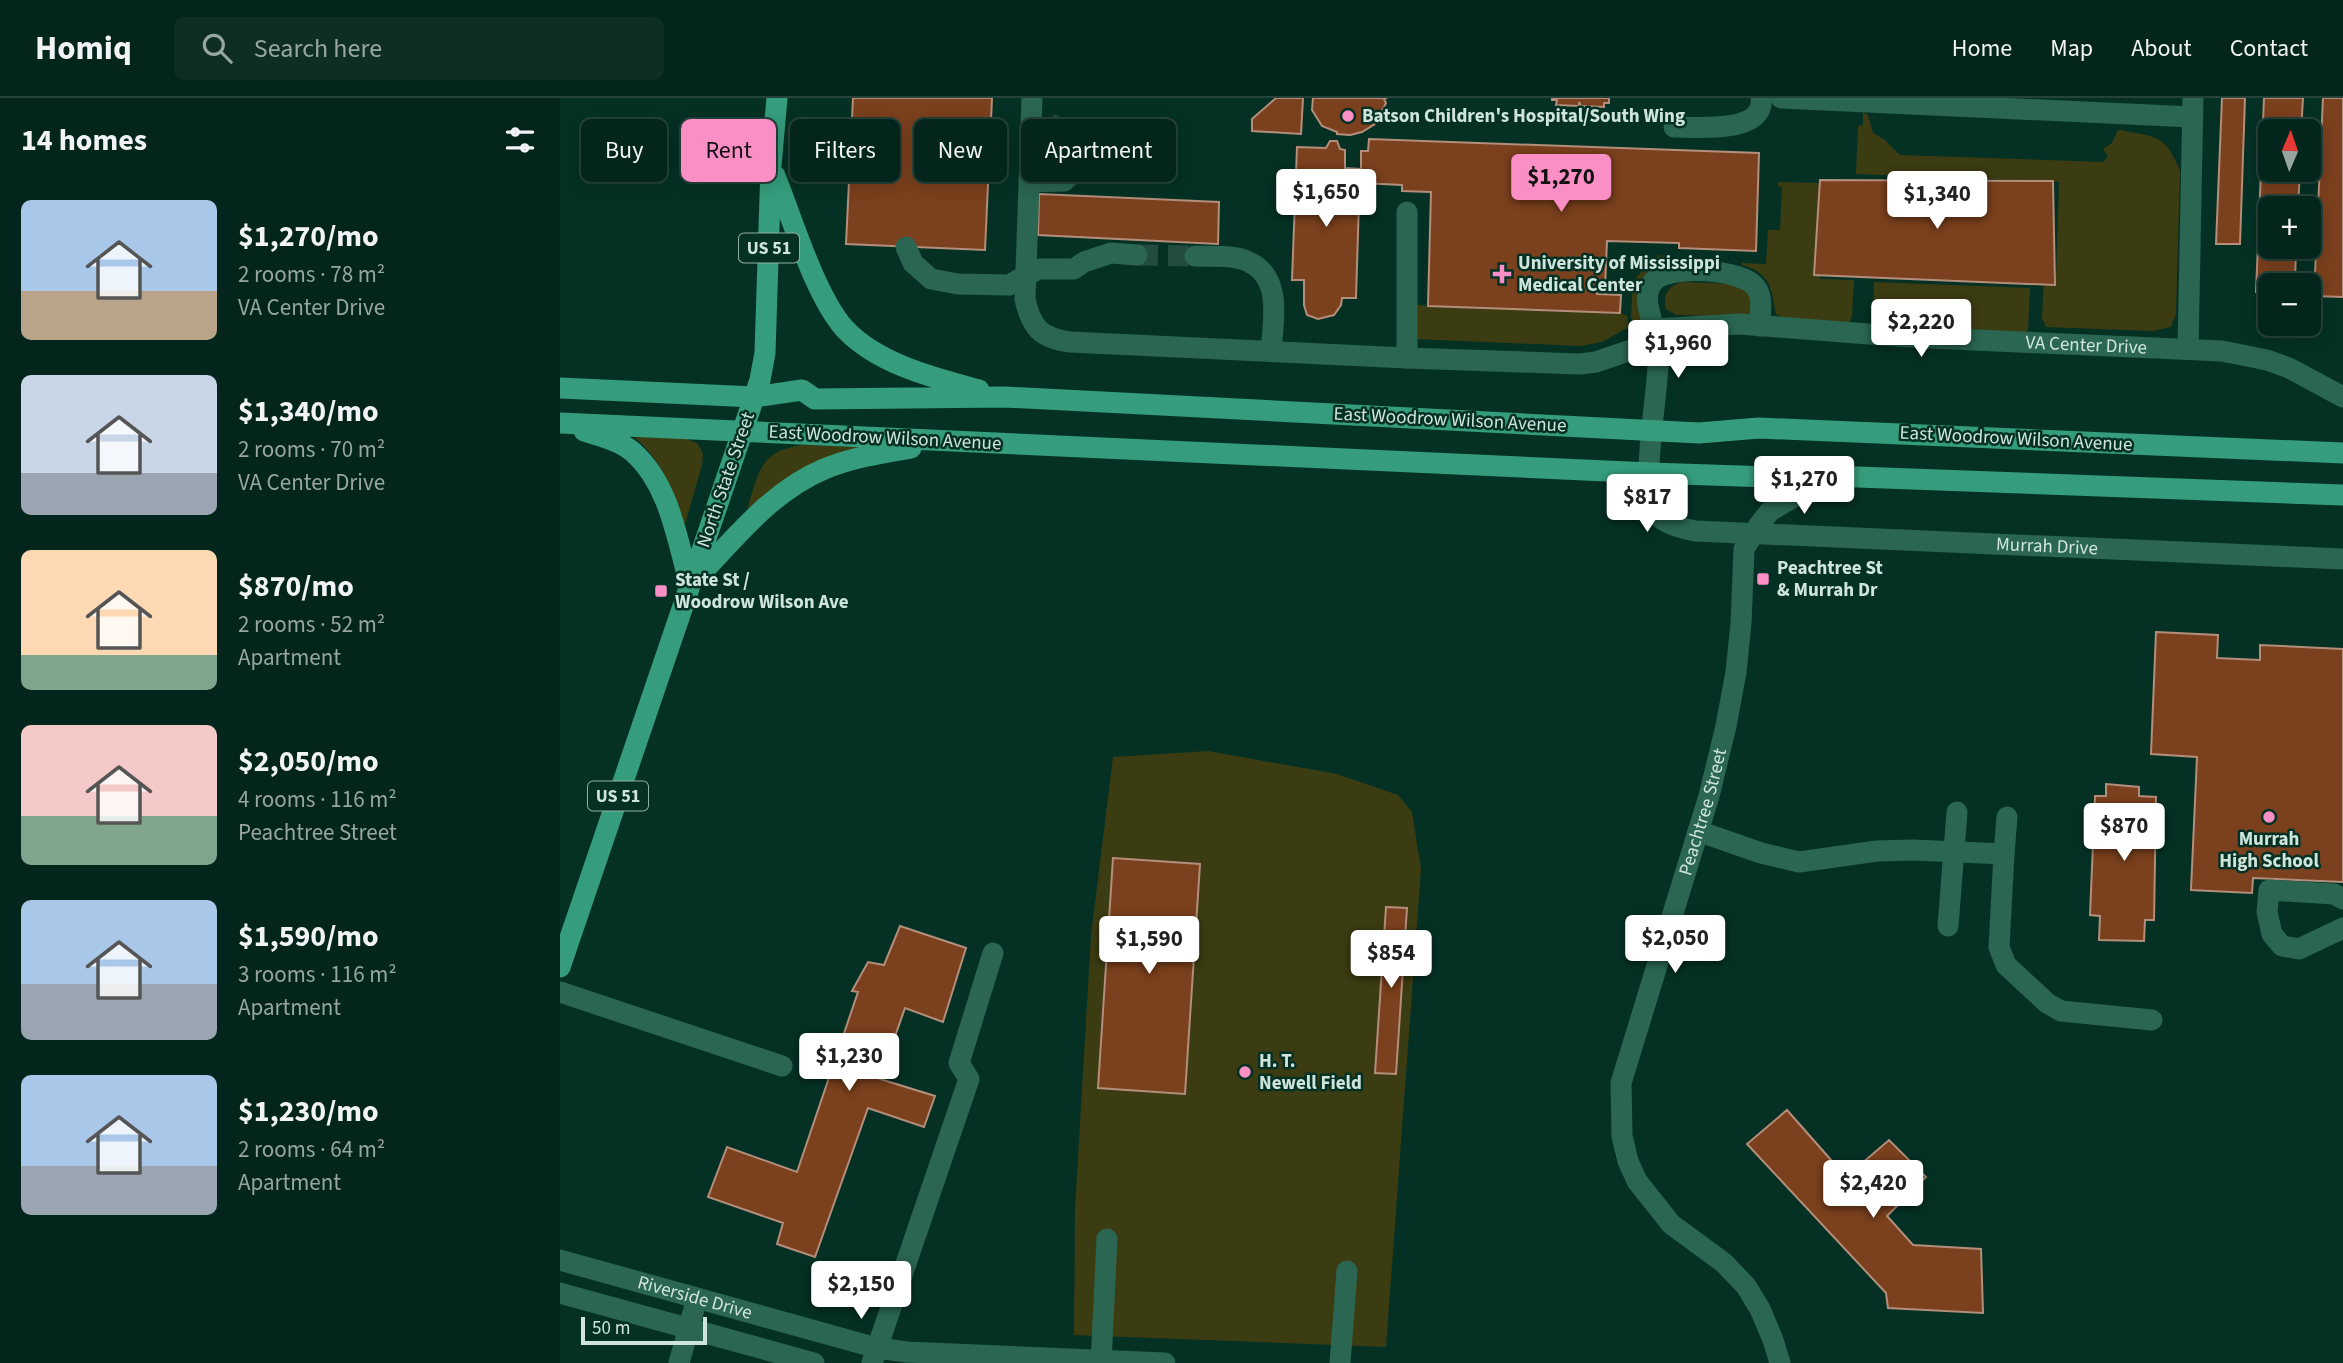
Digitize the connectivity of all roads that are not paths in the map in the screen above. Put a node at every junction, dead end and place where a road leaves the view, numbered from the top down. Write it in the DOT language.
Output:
graph roads {
  1 [pos="777,98"];
  2 [pos="1032,98"];
  3 [pos="1761,98"];
  4 [pos="1782,98"];
  5 [pos="2193,108"];
  6 [pos="775,119"];
  7 [pos="1039,119"];
  8 [pos="1674,127"];
  9 [pos="776,178"];
  10 [pos="770,182"];
  11 [pos="1028,182"];
  12 [pos="1407,212"];
  13 [pos="916,247"];
  14 [pos="1137,255"];
  15 [pos="1195,256"];
  16 [pos="1026,274"];
  17 [pos="1760,326"];
  18 [pos="1654,329"];
  19 [pos="2188,349"];
  20 [pos="1271,351"];
  21 [pos="1407,358"];
  22 [pos="560,388"];
  23 [pos="754,397"];
  24 [pos="1005,397"];
  25 [pos="2343,397"];
  26 [pos="560,424"];
  27 [pos="744,430"];
  28 [pos="1652,430"];
  29 [pos="946,442"];
  30 [pos="2343,453"];
  31 [pos="1650,473"];
  32 [pos="1830,476"];
  33 [pos="2343,495"];
  34 [pos="1753,533"];
  35 [pos="2343,559"];
  36 [pos="690,585"];
  37 [pos="1957,812"];
  38 [pos="2007,817"];
  39 [pos="1698,831"];
  40 [pos="1954,851"];
  41 [pos="2004,854"];
  42 [pos="2343,900"];
  43 [pos="1948,926"];
  44 [pos="2343,928"];
  45 [pos="993,953"];
  46 [pos="560,967"];
  47 [pos="560,992"];
  48 [pos="2152,1020"];
  49 [pos="782,1066"];
  50 [pos="1107,1239"];
  51 [pos="560,1260"];
  52 [pos="1347,1271"];
  53 [pos="560,1293"];
  54 [pos="697,1298"];
  55 [pos="688,1328"];
  56 [pos="875,1355"];
  57 [pos="1101,1362"];
  58 [pos="1139,1362"];
  59 [pos="679,1363"];
  60 [pos="814,1363"];
  61 [pos="1165,1363"];
  62 [pos="1340,1363"];
  63 [pos="1780,1363"];
  1 -- 6 [label="main road, North State Street / US 51"];
  2 -- 7 [label="street"];
  3 -- 8 [label="street"];
  4 -- 5 [label="street"];
  5 -- 19 [label="street"];
  9 -- 24 [label="main road"];
  10 -- 23 [label="main road, North State Street / US 51"];
  11 -- 16 [label="street"];
  12 -- 21 [label="street"];
  13 -- 16 [label="street"];
  14 -- 16 [label="street"];
  15 -- 20 [label="street"];
  16 -- 20 [label="street"];
  17 -- 18 [label="street, VA Center Drive"];
  17 -- 18 [label="street"];
  17 -- 19 [label="street, VA Center Drive"];
  18 -- 21 [label="street"];
  18 -- 28 [label="street"];
  19 -- 25 [label="street, VA Center Drive"];
  20 -- 21 [label="street"];
  22 -- 23 [label="main road, East Woodrow Wilson Avenue"];
  23 -- 24 [label="main road, East Woodrow Wilson Avenue"];
  23 -- 27 [label="main road, North State Street / US 51"];
  24 -- 28 [label="main road, East Woodrow Wilson Avenue"];
  26 -- 27 [label="main road, East Woodrow Wilson Avenue"];
  26 -- 36 [label="main road"];
  27 -- 29 [label="main road, East Woodrow Wilson Avenue"];
  27 -- 36 [label="main road, North State Street / US 51"];
  28 -- 30 [label="main road, East Woodrow Wilson Avenue"];
  28 -- 31 [label="street"];
  29 -- 31 [label="main road, East Woodrow Wilson Avenue"];
  29 -- 36 [label="main road"];
  31 -- 32 [label="main road, East Woodrow Wilson Avenue"];
  31 -- 34 [label="street"];
  32 -- 33 [label="main road, East Woodrow Wilson Avenue"];
  32 -- 34 [label="street, Peachtree Street"];
  34 -- 35 [label="street, Murrah Drive"];
  34 -- 39 [label="street, Peachtree Street"];
  36 -- 46 [label="main road, North State Street / US 51"];
  37 -- 40 [label="street"];
  38 -- 41 [label="street"];
  39 -- 40 [label="street"];
  39 -- 63 [label="street, Peachtree Street"];
  40 -- 41 [label="street"];
  40 -- 43 [label="street"];
  41 -- 48 [label="street"];
  42 -- 44 [label="street"];
  45 -- 56 [label="street"];
  47 -- 49 [label="street"];
  50 -- 57 [label="street"];
  51 -- 54 [label="street, Riverside Drive"];
  52 -- 62 [label="street"];
  53 -- 55 [label="street, Riverside Drive"];
  54 -- 55 [label="street"];
  54 -- 56 [label="street, Riverside Drive"];
  55 -- 59 [label="street"];
  55 -- 60 [label="street, Riverside Drive"];
  56 -- 57 [label="street, Riverside Drive"];
  57 -- 58 [label="street, Riverside Drive"];
  58 -- 61 [label="street, Riverside Drive"];
}
